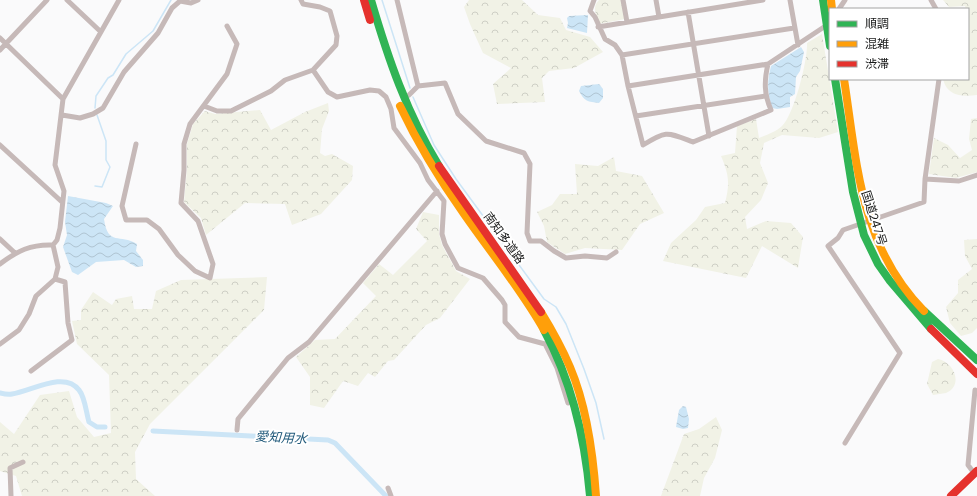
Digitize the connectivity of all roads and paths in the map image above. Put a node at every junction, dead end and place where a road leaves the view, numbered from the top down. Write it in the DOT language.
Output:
graph roads {
  1 [pos="47,0"];
  2 [pos="67,0"];
  3 [pos="119,0"];
  4 [pos="198,0"];
  5 [pos="301,0"];
  6 [pos="364,0"];
  7 [pos="371,0"];
  8 [pos="397,0"];
  9 [pos="594,0"];
  10 [pos="624,0"];
  11 [pos="656,0"];
  12 [pos="763,0"];
  13 [pos="790,0"];
  14 [pos="823,0"];
  15 [pos="688,12"];
  16 [pos="659,17"];
  17 [pos="627,22"];
  18 [pos="827,25"];
  19 [pos="227,26"];
  20 [pos="598,27"];
  21 [pos="794,28"];
  22 [pos="101,32"];
  23 [pos="0,38"];
  24 [pos="829,39"];
  25 [pos="6,44"];
  26 [pos="694,44"];
  27 [pos="798,45"];
  28 [pos="0,50"];
  29 [pos="622,55"];
  30 [pos="768,64"];
  31 [pos="313,70"];
  32 [pos="698,75"];
  33 [pos="835,80"];
  34 [pos="844,80"];
  35 [pos="939,80"];
  36 [pos="418,86"];
  37 [pos="628,86"];
  38 [pos="409,95"];
  39 [pos="765,96"];
  40 [pos="63,98"];
  41 [pos="204,106"];
  42 [pos="704,106"];
  43 [pos="62,115"];
  44 [pos="636,116"];
  45 [pos="709,136"];
  46 [pos="136,144"];
  47 [pos="0,145"];
  48 [pos="977,175"];
  49 [pos="925,179"];
  50 [pos="436,191"];
  51 [pos="62,202"];
  52 [pos="865,222"];
  53 [pos="0,239"];
  54 [pos="54,246"];
  55 [pos="616,252"];
  56 [pos="15,253"];
  57 [pos="0,264"];
  58 [pos="55,279"];
  59 [pos="0,344"];
  60 [pos="977,360"];
  61 [pos="31,371"];
  62 [pos="977,374"];
  63 [pos="975,390"];
  64 [pos="568,403"];
  65 [pos="237,430"];
  66 [pos="845,443"];
  67 [pos="23,462"];
  68 [pos="976,472"];
  69 [pos="388,488"];
  70 [pos="11,496"];
  71 [pos="391,496"];
  72 [pos="590,496"];
  73 [pos="596,496"];
  74 [pos="951,496"];
  1 -- 25 [label="street"];
  2 -- 22 [label="street"];
  3 -- 22 [label="street"];
  4 -- 43 [label="street"];
  5 -- 31 [label="street"];
  6 -- 72 [label="main road, 南知多道路"];
  7 -- 73 [label="main road, 南知多道路"];
  8 -- 36 [label="street"];
  9 -- 20 [label="street"];
  10 -- 17 [label="street"];
  11 -- 16 [label="street"];
  12 -- 15 [label="street"];
  13 -- 21 [label="street"];
  14 -- 18 [label="main road"];
  15 -- 16 [label="street"];
  15 -- 26 [label="street"];
  16 -- 17 [label="street"];
  17 -- 20 [label="street"];
  18 -- 24 [label="main road"];
  18 -- 27 [label="street"];
  19 -- 41 [label="street"];
  20 -- 29 [label="street"];
  21 -- 26 [label="street"];
  21 -- 27 [label="street"];
  22 -- 40 [label="street"];
  23 -- 25 [label="street"];
  25 -- 28 [label="street"];
  25 -- 40 [label="street"];
  26 -- 29 [label="street"];
  26 -- 32 [label="street"];
  27 -- 30 [label="street"];
  29 -- 37 [label="street"];
  30 -- 32 [label="street"];
  30 -- 39 [label="street"];
  31 -- 41 [label="street"];
  31 -- 50 [label="street"];
  32 -- 37 [label="street"];
  32 -- 42 [label="street"];
  33 -- 52 [label="main road, 国道247号"];
  34 -- 52 [label="main road, 国道247号"];
  35 -- 49 [label="street"];
  36 -- 38 [label="street"];
  36 -- 55 [label="street"];
  37 -- 44 [label="street"];
  39 -- 42 [label="street"];
  39 -- 45 [label="street"];
  40 -- 43 [label="street"];
  41 -- 46 [label="street"];
  42 -- 44 [label="street"];
  42 -- 45 [label="street"];
  43 -- 51 [label="street"];
  44 -- 45 [label="street"];
  47 -- 51 [label="street"];
  48 -- 49 [label="street"];
  49 -- 52 [label="street"];
  50 -- 64 [label="street"];
  50 -- 65 [label="street"];
  51 -- 54 [label="street"];
  52 -- 60 [label="main road, 国道247号"];
  52 -- 62 [label="main road, 国道247号"];
  52 -- 66 [label="street"];
  53 -- 56 [label="street"];
  54 -- 56 [label="street"];
  54 -- 58 [label="street"];
  56 -- 57 [label="street"];
  58 -- 59 [label="street"];
  58 -- 61 [label="street"];
  63 -- 68 [label="street"];
  67 -- 70 [label="street"];
  68 -- 74 [label="main road"];
  69 -- 71 [label="street"];
}
